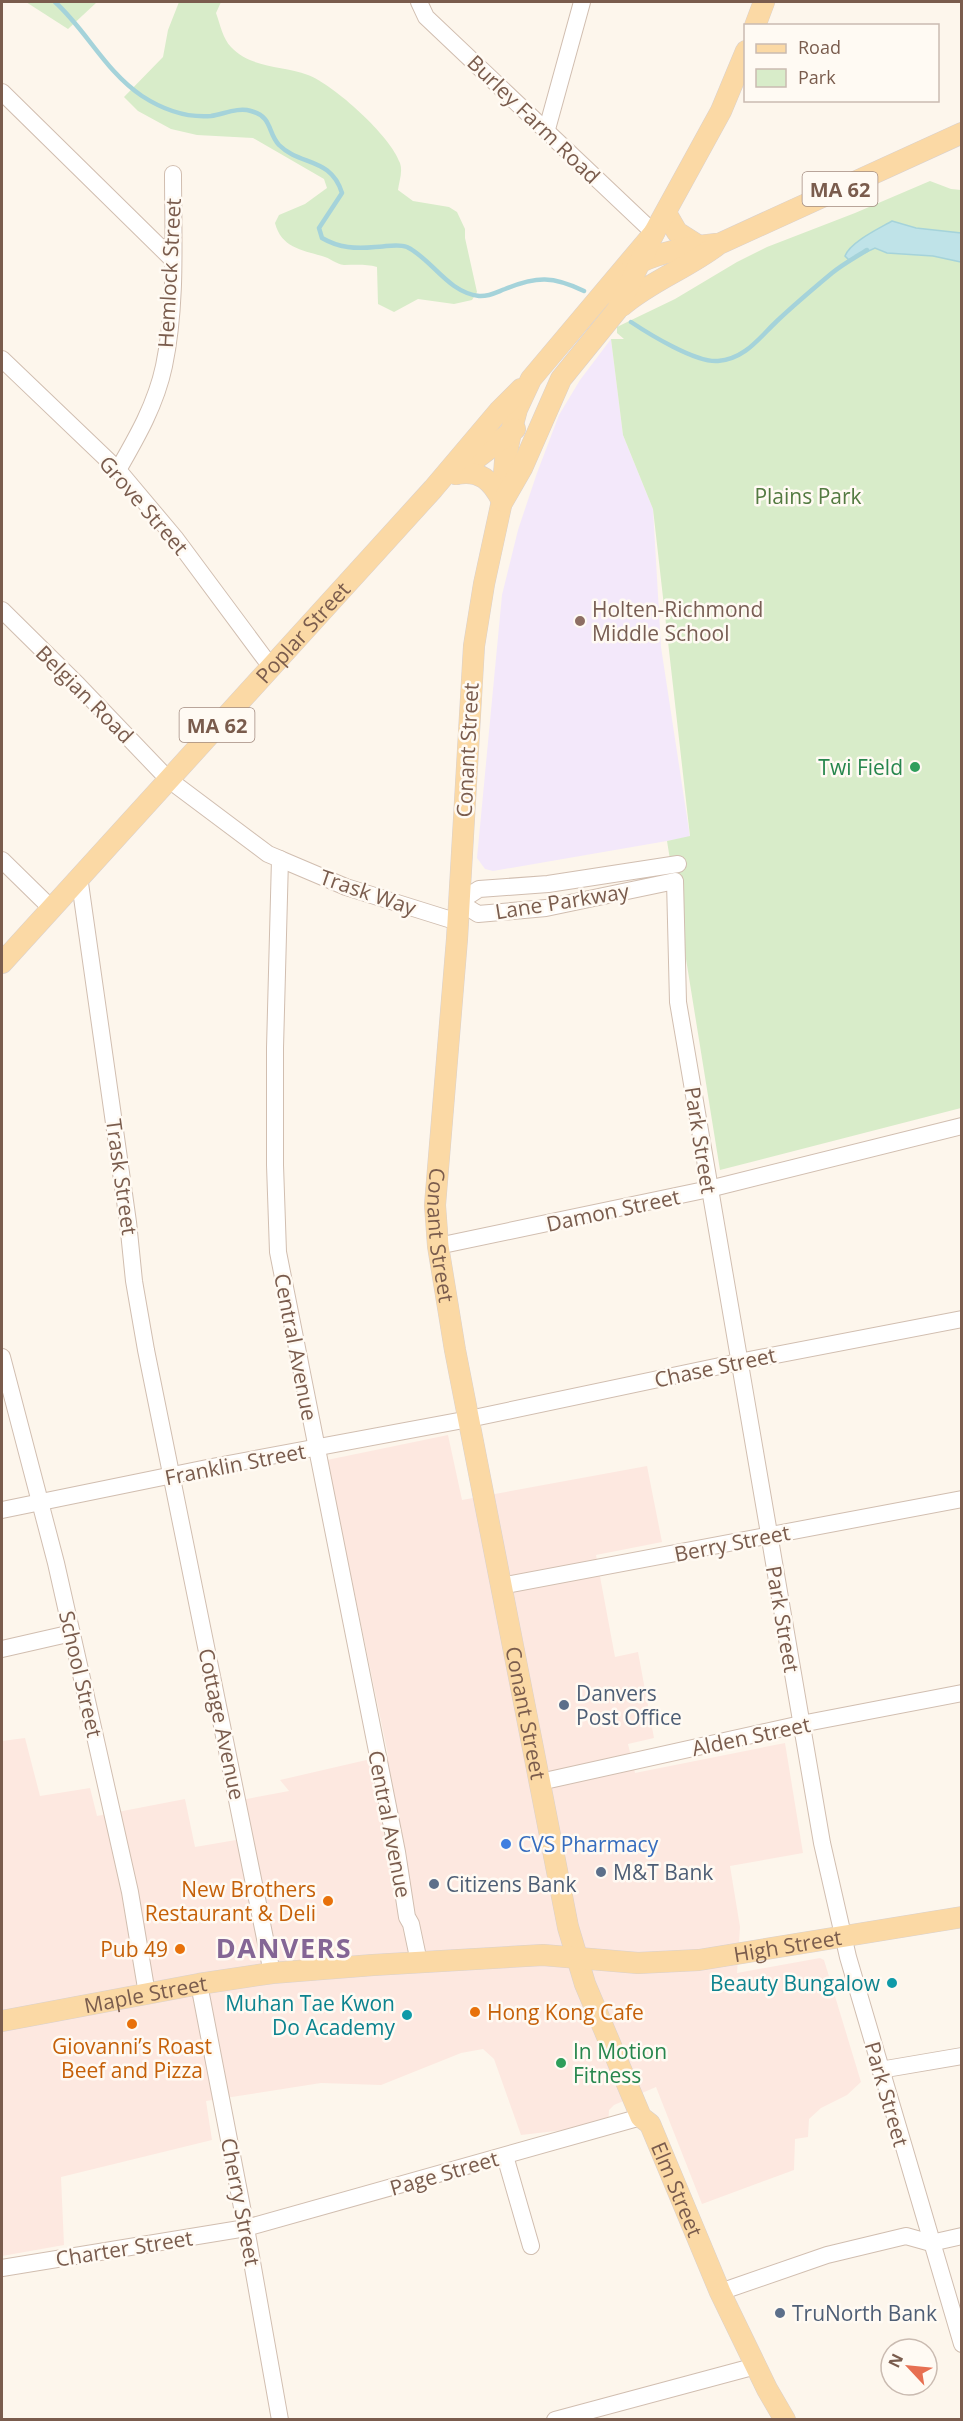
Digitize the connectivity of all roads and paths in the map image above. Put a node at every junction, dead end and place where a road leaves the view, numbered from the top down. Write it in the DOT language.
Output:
graph roads {
  1 [pos="419,2"];
  2 [pos="582,2"];
  3 [pos="764,2"];
  4 [pos="756,24"];
  5 [pos="744,56"];
  6 [pos="2,92"];
  7 [pos="547,129"];
  8 [pos="962,133"];
  9 [pos="173,174"];
  10 [pos="666,213"];
  11 [pos="654,233"];
  12 [pos="709,245"];
  13 [pos="172,259"];
  14 [pos="640,261"];
  15 [pos="611,282"];
  16 [pos="617,310"];
  17 [pos="2,359"];
  18 [pos="531,379"];
  19 [pos="561,379"];
  20 [pos="511,432"];
  21 [pos="118,470"];
  22 [pos="456,474"];
  23 [pos="433,489"];
  24 [pos="502,501"];
  25 [pos="2,610"];
  26 [pos="271,667"];
  27 [pos="168,779"];
  28 [pos="280,859"];
  29 [pos="2,860"];
  30 [pos="676,872"];
  31 [pos="79,876"];
  32 [pos="51,908"];
  33 [pos="458,912"];
  34 [pos="2,963"];
  35 [pos="962,1126"];
  36 [pos="709,1189"];
  37 [pos="438,1246"];
  38 [pos="962,1319"];
  39 [pos="2,1357"];
  40 [pos="739,1362"];
  41 [pos="469,1419"];
  42 [pos="315,1448"];
  43 [pos="171,1476"];
  44 [pos="962,1499"];
  45 [pos="40,1502"];
  46 [pos="2,1510"];
  47 [pos="769,1537"];
  48 [pos="501,1586"];
  49 [pos="72,1634"];
  50 [pos="2,1649"];
  51 [pos="962,1694"];
  52 [pos="801,1724"];
  53 [pos="540,1782"];
  54 [pos="962,1917"];
  55 [pos="843,1937"];
  56 [pos="578,1958"];
  57 [pos="419,1962"];
  58 [pos="273,1973"];
  59 [pos="199,1984"];
  60 [pos="147,1994"];
  61 [pos="2,2021"];
  62 [pos="962,2056"];
  63 [pos="880,2070"];
  64 [pos="640,2117"];
  65 [pos="504,2156"];
  66 [pos="246,2228"];
  67 [pos="962,2236"];
  68 [pos="931,2243"];
  69 [pos="531,2246"];
  70 [pos="2,2268"];
  71 [pos="720,2292"];
  72 [pos="962,2344"];
  73 [pos="756,2366"];
  74 [pos="280,2420"];
  75 [pos="555,2420"];
  76 [pos="785,2420"];
  1 -- 7 [label="street, Burley Farm Road"];
  2 -- 7 [label="street"];
  3 -- 4 [label="main road"];
  5 -- 10 [label="main road, Conant Street"];
  6 -- 13 [label="street"];
  7 -- 11 [label="street, Burley Farm Road"];
  8 -- 12 [label="main road, MA 62"];
  9 -- 13 [label="street, Hemlock Street"];
  10 -- 11 [label="main road, Conant Street"];
  10 -- 12 [label="main road"];
  11 -- 14 [label="main road, Conant Street"];
  11 -- 15 [label="main road, Conant Street"];
  12 -- 14 [label="main road, MA 62"];
  12 -- 16 [label="main road, MA 62"];
  13 -- 21 [label="street, Hemlock Street"];
  14 -- 15 [label="main road, MA 62"];
  14 -- 16 [label="main road, Conant Street"];
  15 -- 18 [label="main road, Conant Street"];
  16 -- 19 [label="main road, Conant Street"];
  17 -- 21 [label="street, Grove Street"];
  18 -- 20 [label="main road, Conant Street"];
  18 -- 23 [label="main road, Poplar Street / MA 62"];
  19 -- 20 [label="main road, Poplar Street / MA 62"];
  19 -- 24 [label="main road, Conant Street"];
  20 -- 22 [label="main road, Poplar Street / MA 62"];
  20 -- 24 [label="main road, Conant Street"];
  21 -- 26 [label="street, Grove Street"];
  22 -- 23 [label="main road, Poplar Street / MA 62"];
  22 -- 24 [label="main road"];
  23 -- 26 [label="main road, Poplar Street / MA 62"];
  24 -- 33 [label="main road, Conant Street"];
  25 -- 27 [label="street, Belgian Road"];
  26 -- 27 [label="main road, Poplar Street / MA 62"];
  27 -- 28 [label="street"];
  27 -- 31 [label="main road, Poplar Street / MA 62"];
  28 -- 33 [label="street, Trask Way"];
  28 -- 42 [label="street, Central Avenue"];
  29 -- 32 [label="street"];
  30 -- 33 [label="street, Lane Parkway"];
  30 -- 33 [label="street, Lane Parkway"];
  30 -- 36 [label="street, Park Street"];
  31 -- 32 [label="main road, Poplar Street / MA 62"];
  31 -- 43 [label="street, Trask Street"];
  32 -- 34 [label="main road, Poplar Street / MA 62"];
  33 -- 37 [label="main road, Conant Street"];
  35 -- 36 [label="street, Damon Street"];
  36 -- 37 [label="street, Damon Street"];
  36 -- 40 [label="street, Park Street"];
  37 -- 41 [label="main road, Conant Street"];
  38 -- 40 [label="street, Chase Street"];
  39 -- 45 [label="street, School Street"];
  40 -- 41 [label="street, Chase Street"];
  40 -- 47 [label="street, Park Street"];
  41 -- 42 [label="street, Franklin Street"];
  41 -- 48 [label="main road, Conant Street"];
  42 -- 43 [label="street, Franklin Street"];
  42 -- 57 [label="street, Central Avenue"];
  43 -- 45 [label="street, Franklin Street"];
  43 -- 58 [label="street, Cottage Avenue"];
  44 -- 47 [label="street, Berry Street"];
  45 -- 46 [label="street, Franklin Street"];
  45 -- 49 [label="street, School Street"];
  47 -- 48 [label="street, Berry Street"];
  47 -- 52 [label="street, Park Street"];
  48 -- 53 [label="main road, Conant Street"];
  49 -- 50 [label="street"];
  49 -- 60 [label="street, School Street"];
  51 -- 52 [label="street, Alden Street"];
  52 -- 53 [label="street, Alden Street"];
  52 -- 55 [label="street, Park Street"];
  53 -- 56 [label="main road, Conant Street"];
  54 -- 55 [label="main road, High Street"];
  55 -- 56 [label="main road, High Street"];
  55 -- 63 [label="street, Park Street"];
  56 -- 57 [label="main road, Maple Street"];
  56 -- 64 [label="main road, Elm Street"];
  57 -- 58 [label="main road, Maple Street"];
  58 -- 59 [label="main road, Maple Street"];
  59 -- 60 [label="main road, Maple Street"];
  59 -- 66 [label="street, Cherry Street"];
  60 -- 61 [label="main road, Maple Street"];
  62 -- 63 [label="street"];
  63 -- 68 [label="street, Park Street"];
  64 -- 65 [label="street, Page Street"];
  64 -- 71 [label="main road, Elm Street"];
  65 -- 66 [label="street, Page Street"];
  65 -- 69 [label="street"];
  66 -- 70 [label="street, Charter Street"];
  66 -- 74 [label="street, Cherry Street"];
  67 -- 68 [label="street"];
  68 -- 71 [label="street"];
  68 -- 72 [label="street, Park Street"];
  71 -- 73 [label="main road, Elm Street"];
  73 -- 75 [label="street"];
  73 -- 76 [label="main road, Elm Street"];
}
